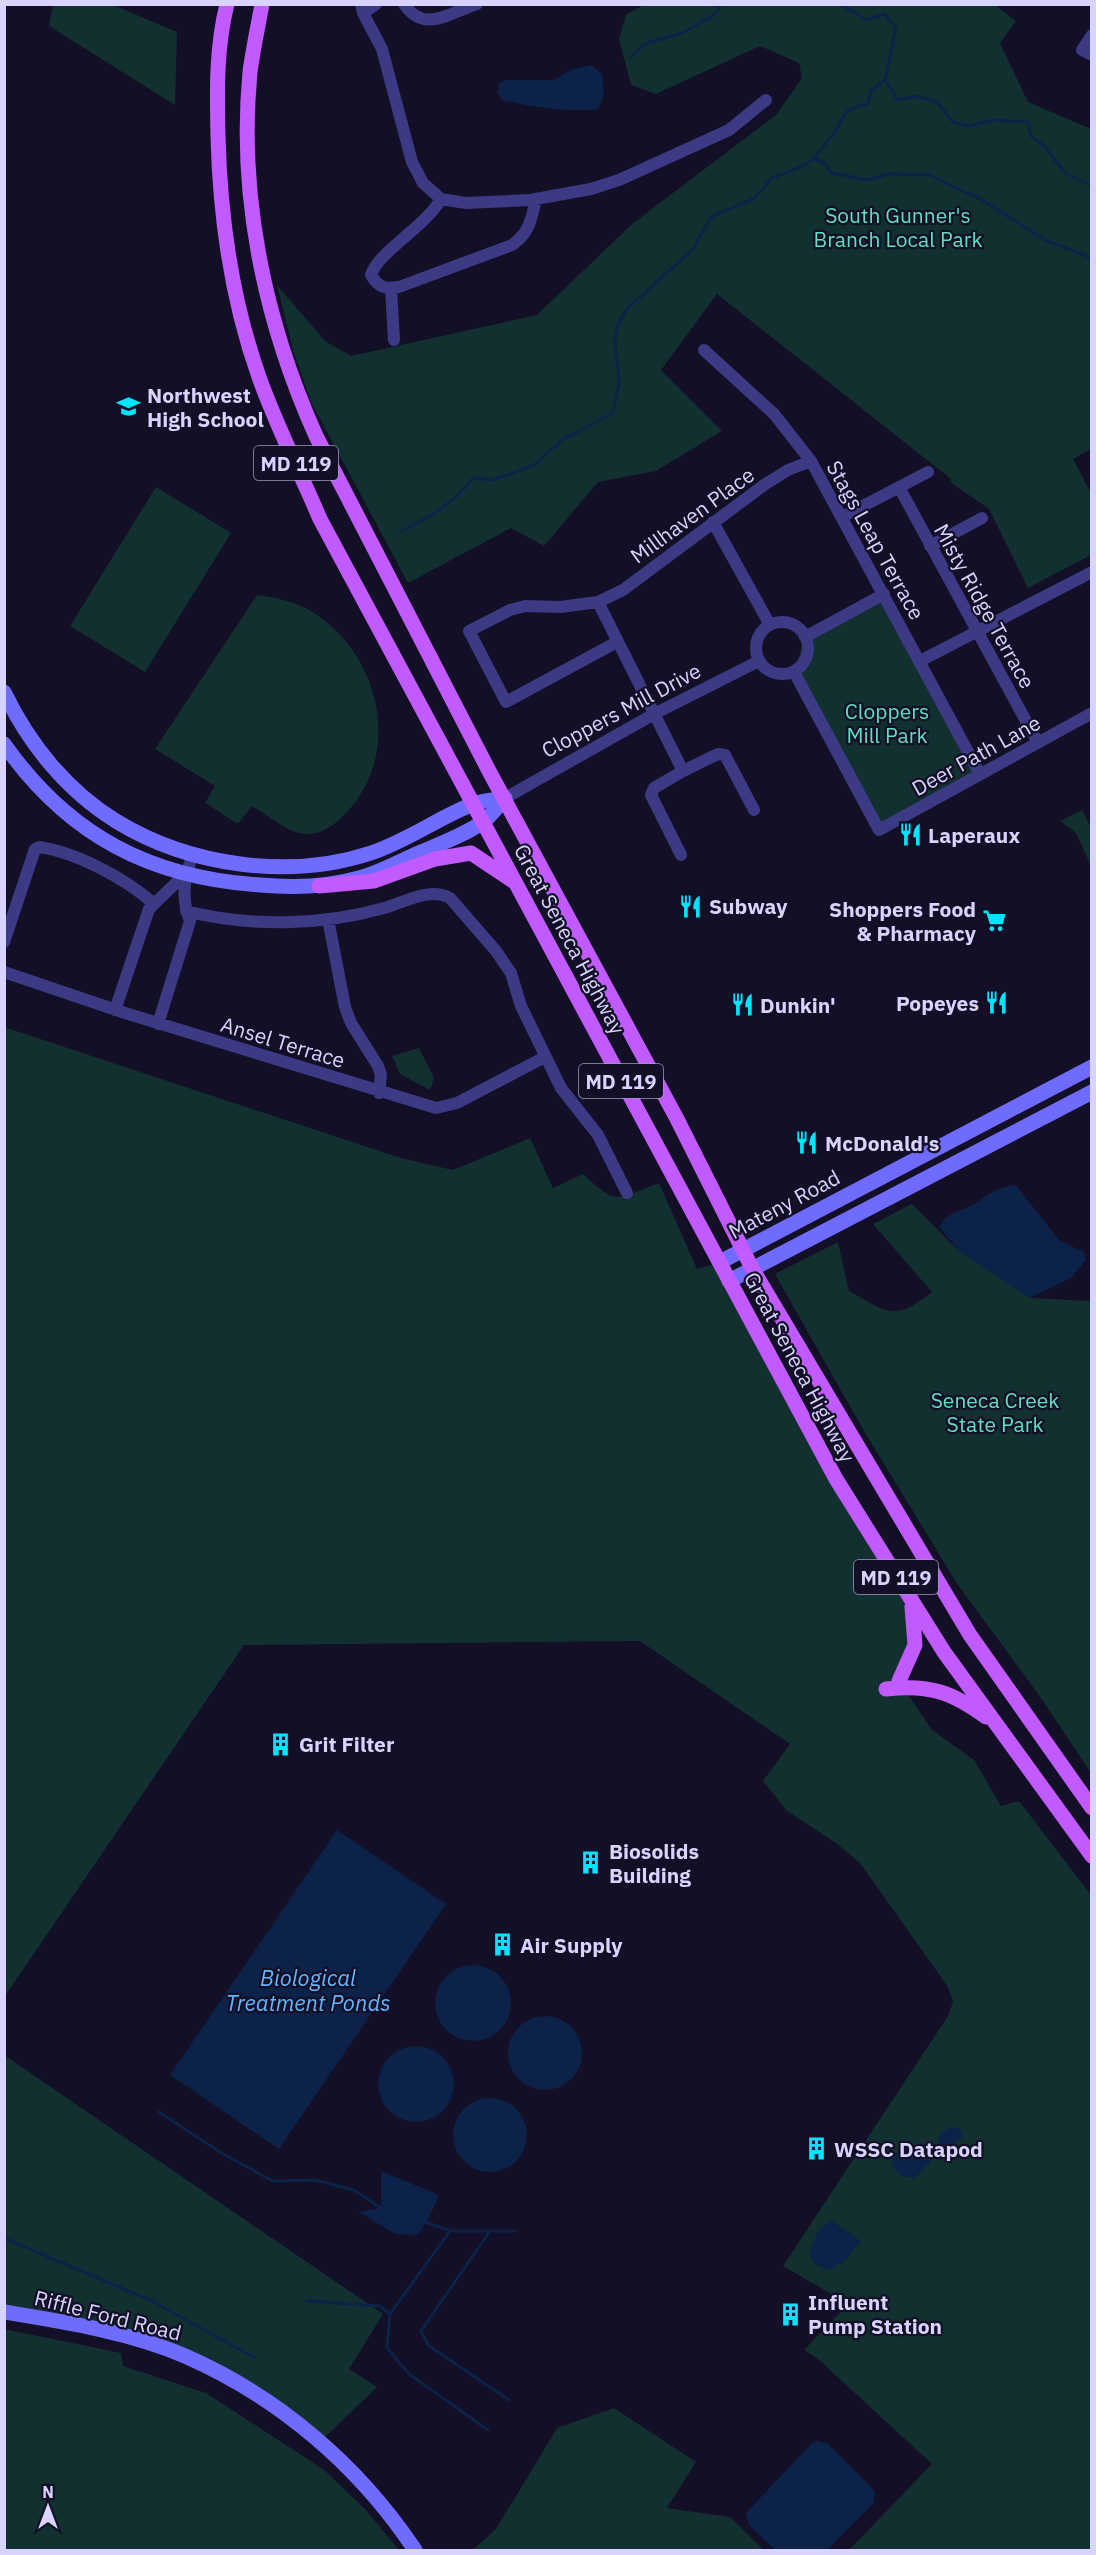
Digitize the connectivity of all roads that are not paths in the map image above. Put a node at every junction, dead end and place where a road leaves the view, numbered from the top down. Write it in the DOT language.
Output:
graph roads {
  1 [pos="227,4"];
  2 [pos="262,4"];
  3 [pos="352,4"];
  4 [pos="376,4"];
  5 [pos="404,4"];
  6 [pos="477,4"];
  7 [pos="362,9"];
  8 [pos="1092,35"];
  9 [pos="1092,55"];
  10 [pos="766,100"];
  11 [pos="441,199"];
  12 [pos="536,199"];
  13 [pos="391,288"];
  14 [pos="394,340"];
  15 [pos="704,350"];
  16 [pos="811,462"];
  17 [pos="928,472"];
  18 [pos="899,487"];
  19 [pos="842,517"];
  20 [pos="982,518"];
  21 [pos="713,522"];
  22 [pos="930,546"];
  23 [pos="1092,572"];
  24 [pos="884,594"];
  25 [pos="597,602"];
  26 [pos="770,625"];
  27 [pos="978,631"];
  28 [pos="805,637"];
  29 [pos="617,642"];
  30 [pos="759,661"];
  31 [pos="920,661"];
  32 [pos="794,672"];
  33 [pos="4,692"];
  34 [pos="656,713"];
  35 [pos="1092,714"];
  36 [pos="1038,743"];
  37 [pos="4,744"];
  38 [pos="683,771"];
  39 [pos="980,774"];
  40 [pos="505,798"];
  41 [pos="475,803"];
  42 [pos="754,810"];
  43 [pos="485,821"];
  44 [pos="193,855"];
  45 [pos="681,855"];
  46 [pos="184,875"];
  47 [pos="514,882"];
  48 [pos="319,886"];
  49 [pos="153,903"];
  50 [pos="186,911"];
  51 [pos="328,919"];
  52 [pos="4,942"];
  53 [pos="4,972"];
  54 [pos="115,1010"];
  55 [pos="158,1024"];
  56 [pos="545,1057"];
  57 [pos="1092,1067"];
  58 [pos="1092,1092"];
  59 [pos="379,1093"];
  60 [pos="627,1192"];
  61 [pos="744,1249"];
  62 [pos="720,1262"];
  63 [pos="753,1270"];
  64 [pos="729,1281"];
  65 [pos="910,1598"];
  66 [pos="996,1725"];
  67 [pos="1092,1808"];
  68 [pos="1092,1856"];
  69 [pos="4,2312"];
  70 [pos="415,2550"];
  1 -- 41 [label="main road, Great Seneca Highway / MD 119"];
  2 -- 40 [label="main road, Great Seneca Highway / MD 119"];
  3 -- 7 [label="street"];
  4 -- 7 [label="street"];
  5 -- 6 [label="street"];
  7 -- 11 [label="street"];
  8 -- 9 [label="street"];
  10 -- 12 [label="street"];
  11 -- 12 [label="street"];
  11 -- 13 [label="street"];
  12 -- 13 [label="street"];
  13 -- 14 [label="street"];
  15 -- 16 [label="street, Stags Leap Terrace"];
  16 -- 19 [label="street, Stags Leap Terrace"];
  16 -- 21 [label="street, Millhaven Place"];
  17 -- 18 [label="street"];
  18 -- 19 [label="street"];
  18 -- 22 [label="street, Misty Ridge Terrace"];
  19 -- 24 [label="street, Stags Leap Terrace"];
  20 -- 22 [label="street"];
  21 -- 25 [label="street, Millhaven Place"];
  21 -- 26 [label="street"];
  22 -- 27 [label="street, Misty Ridge Terrace"];
  23 -- 27 [label="street"];
  24 -- 28 [label="street"];
  24 -- 31 [label="street, Stags Leap Terrace"];
  25 -- 29 [label="street"];
  25 -- 29 [label="street, Millhaven Place"];
  26 -- 28 [label="street"];
  26 -- 30 [label="street"];
  27 -- 31 [label="street"];
  27 -- 36 [label="street, Misty Ridge Terrace"];
  28 -- 32 [label="street"];
  29 -- 34 [label="street"];
  30 -- 32 [label="street"];
  30 -- 34 [label="street, Cloppers Mill Drive"];
  31 -- 39 [label="street, Stags Leap Terrace"];
  32 -- 39 [label="street, Deer Path Lane"];
  33 -- 44 [label="street, Cloppers Mill Drive"];
  34 -- 38 [label="street"];
  34 -- 40 [label="street, Cloppers Mill Drive"];
  35 -- 36 [label="street, Deer Path Lane"];
  36 -- 39 [label="street, Deer Path Lane"];
  37 -- 46 [label="street"];
  38 -- 42 [label="street"];
  38 -- 45 [label="street"];
  40 -- 41 [label="street, Cloppers Mill Drive"];
  40 -- 43 [label="street, Cloppers Mill Drive"];
  40 -- 61 [label="main road, Great Seneca Highway / MD 119"];
  41 -- 43 [label="main road, Great Seneca Highway / MD 119"];
  41 -- 44 [label="street, Cloppers Mill Drive"];
  43 -- 47 [label="main road, Great Seneca Highway / MD 119"];
  43 -- 48 [label="street"];
  44 -- 46 [label="street"];
  46 -- 48 [label="street"];
  46 -- 49 [label="street"];
  46 -- 50 [label="street"];
  47 -- 48 [label="main road"];
  47 -- 62 [label="main road, Great Seneca Highway / MD 119"];
  49 -- 52 [label="street"];
  49 -- 54 [label="street"];
  50 -- 51 [label="street"];
  50 -- 55 [label="street"];
  51 -- 56 [label="street"];
  51 -- 59 [label="street"];
  53 -- 54 [label="street, Ansel Terrace"];
  54 -- 55 [label="street, Ansel Terrace"];
  55 -- 59 [label="street, Ansel Terrace"];
  56 -- 59 [label="street, Ansel Terrace"];
  56 -- 60 [label="street"];
  57 -- 61 [label="street, Mateny Road"];
  58 -- 63 [label="street, Mateny Road"];
  61 -- 62 [label="street, Mateny Road"];
  61 -- 63 [label="main road, Great Seneca Highway / MD 119"];
  62 -- 64 [label="main road, Great Seneca Highway / MD 119"];
  63 -- 64 [label="street, Mateny Road"];
  63 -- 67 [label="main road, Great Seneca Highway / MD 119"];
  64 -- 65 [label="main road, Great Seneca Highway / MD 119"];
  65 -- 66 [label="main road, Great Seneca Highway / MD 119"];
  65 -- 66 [label="main road"];
  66 -- 68 [label="main road, Great Seneca Highway / MD 119"];
  69 -- 70 [label="street, Riffle Ford Road"];
}
